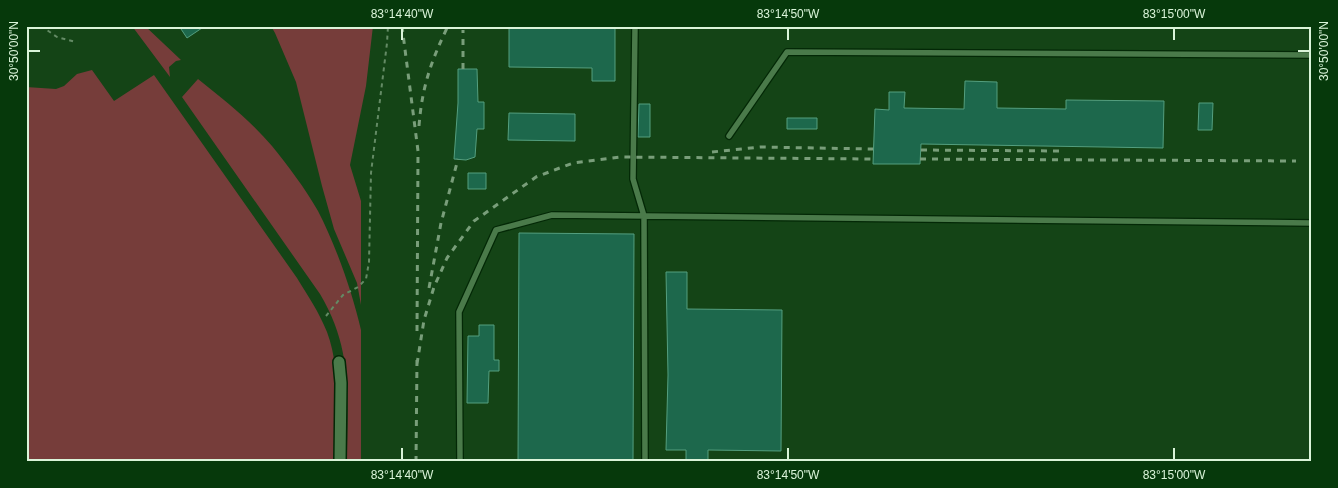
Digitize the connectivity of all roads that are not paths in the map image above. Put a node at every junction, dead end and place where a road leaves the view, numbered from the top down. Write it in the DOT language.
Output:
graph roads {
  1 [pos="635,26"];
  2 [pos="1312,55"];
  3 [pos="729,136"];
  4 [pos="644,216"];
  5 [pos="1312,223"];
  6 [pos="339,362"];
  7 [pos="340,462"];
  8 [pos="460,462"];
  9 [pos="645,462"];
  1 -- 4 [label="lane"];
  2 -- 3 [label="lane"];
  4 -- 5 [label="lane"];
  4 -- 8 [label="lane"];
  4 -- 9 [label="lane"];
  6 -- 7 [label="street"];
}
